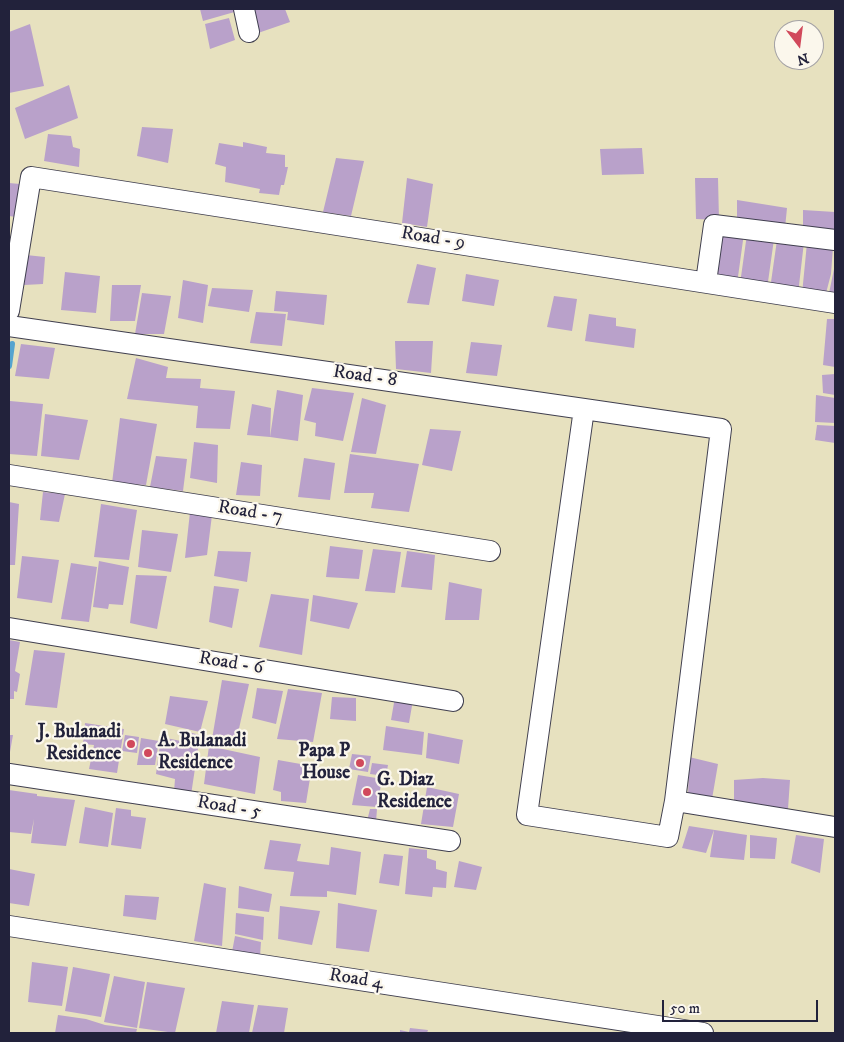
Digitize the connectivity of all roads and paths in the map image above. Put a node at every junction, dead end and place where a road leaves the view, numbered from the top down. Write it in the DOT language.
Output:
graph roads {
  1 [pos="244,9"];
  2 [pos="249,32"];
  3 [pos="835,240"];
  4 [pos="12,266"];
  5 [pos="706,282"];
  6 [pos="835,303"];
  7 [pos="9,311"];
  8 [pos="9,326"];
  9 [pos="584,409"];
  10 [pos="9,475"];
  11 [pos="490,550"];
  12 [pos="9,628"];
  13 [pos="453,701"];
  14 [pos="9,774"];
  15 [pos="675,801"];
  16 [pos="835,827"];
  17 [pos="450,841"];
  18 [pos="9,926"];
  19 [pos="703,1033"];
  1 -- 2 [label="street"];
  3 -- 5 [label="street"];
  4 -- 5 [label="street, Road - 9"];
  4 -- 7 [label="street"];
  5 -- 6 [label="street, Road - 9"];
  8 -- 9 [label="street, Road - 8"];
  9 -- 15 [label="street, Road - 8"];
  9 -- 15 [label="street"];
  10 -- 11 [label="street, Road - 7"];
  12 -- 13 [label="street, Road - 6"];
  14 -- 17 [label="street, Road - 5"];
  15 -- 16 [label="street"];
  18 -- 19 [label="street, Road 4"];
}
